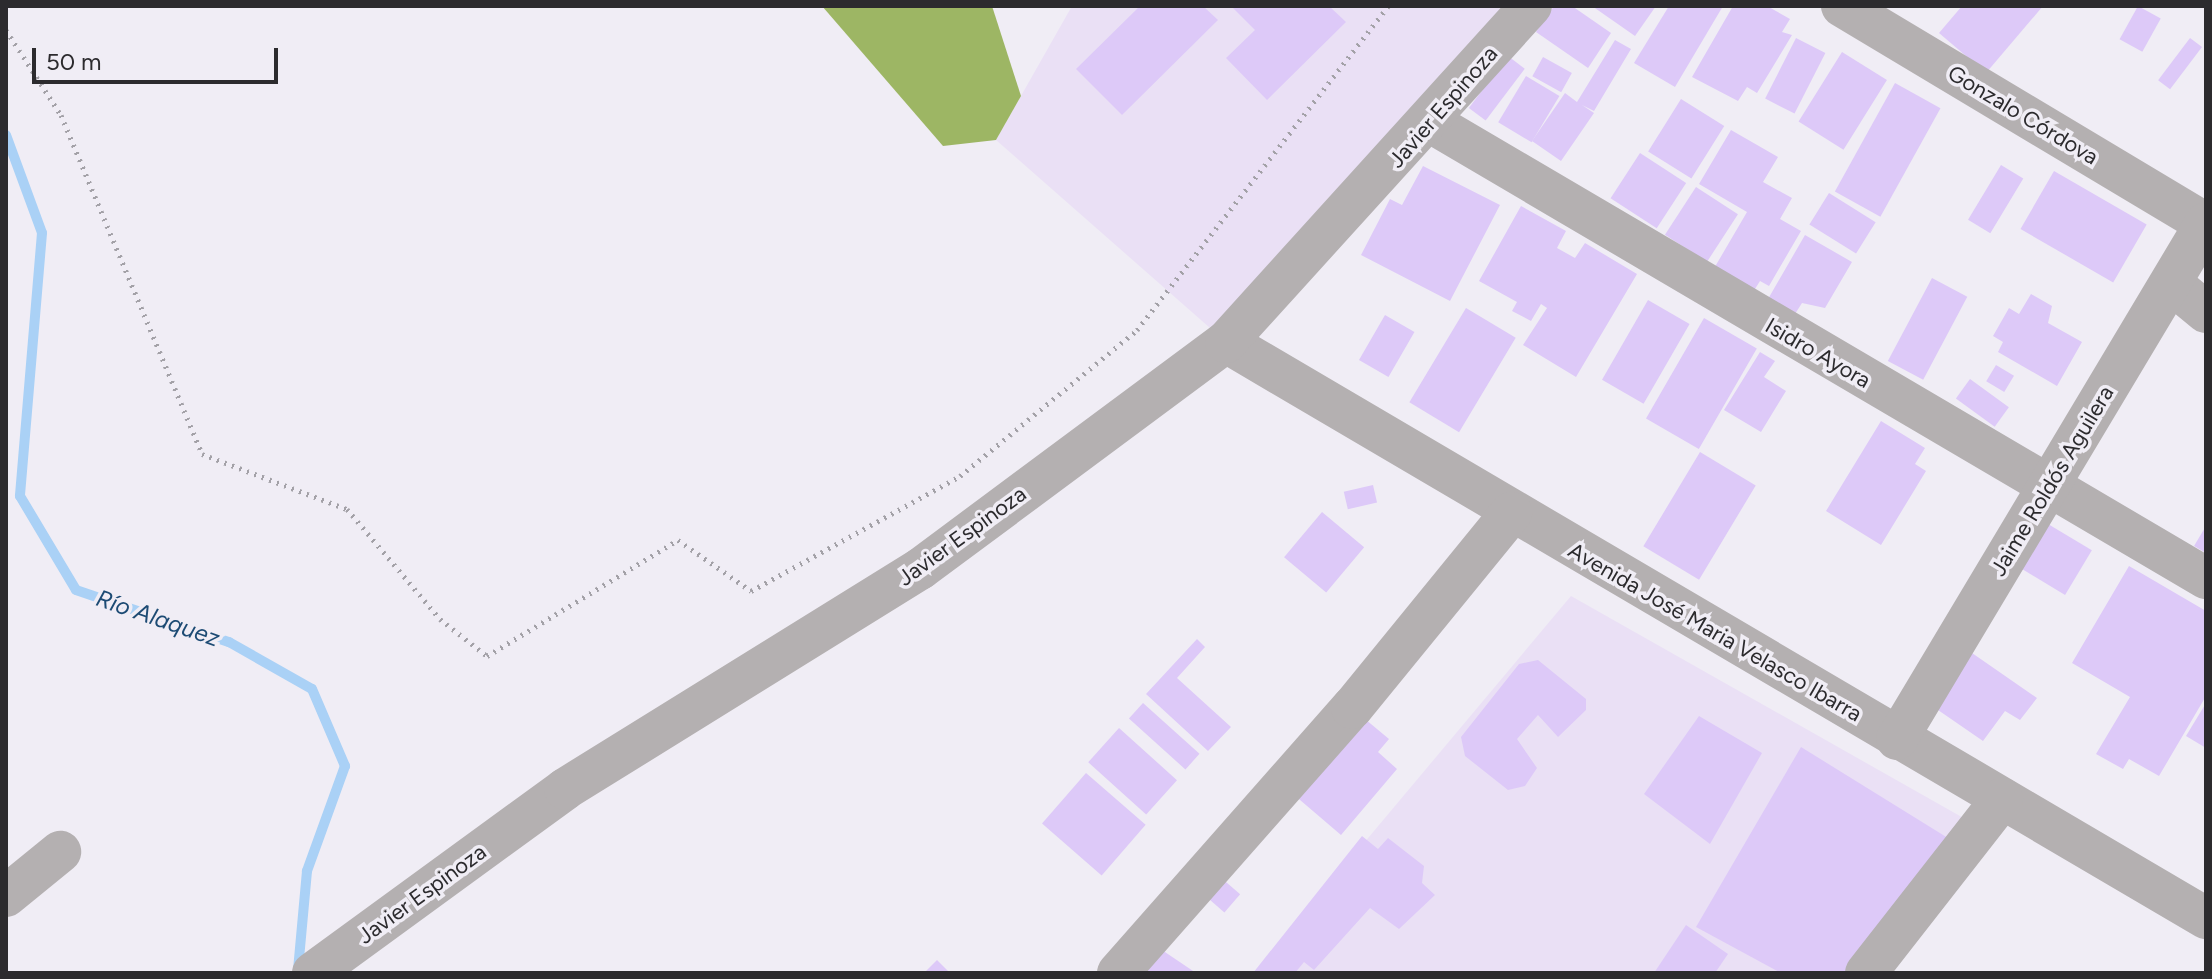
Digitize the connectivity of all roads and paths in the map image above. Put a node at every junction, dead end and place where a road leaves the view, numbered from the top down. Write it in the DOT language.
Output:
graph roads {
  1 [pos="1388,6"];
  2 [pos="1531,6"];
  3 [pos="1843,6"];
  4 [pos="6,30"];
  5 [pos="1432,123"];
  6 [pos="2206,223"];
  7 [pos="2172,284"];
  8 [pos="2206,312"];
  9 [pos="1226,342"];
  10 [pos="2047,488"];
  11 [pos="1511,513"];
  12 [pos="2206,578"];
  13 [pos="1897,739"];
  14 [pos="2002,799"];
  15 [pos="60,852"];
  16 [pos="6,896"];
  17 [pos="2206,918"];
  18 [pos="313,973"];
  19 [pos="1118,973"];
  20 [pos="1866,973"];
  1 -- 4 [label="path"];
  2 -- 5 [label="street, Javier Espinoza"];
  3 -- 6 [label="street, Gonzalo Córdova"];
  5 -- 9 [label="street, Javier Espinoza"];
  5 -- 10 [label="street, Isidro Ayora"];
  6 -- 7 [label="street, Jaime Roldós Aguilera"];
  7 -- 8 [label="street"];
  7 -- 10 [label="street, Jaime Roldós Aguilera"];
  9 -- 11 [label="street, Avenida José Maria Velasco Ibarra"];
  9 -- 18 [label="street, Javier Espinoza"];
  10 -- 12 [label="street, Isidro Ayora"];
  10 -- 13 [label="street, Jaime Roldós Aguilera"];
  11 -- 13 [label="street, Avenida José Maria Velasco Ibarra"];
  11 -- 19 [label="street"];
  13 -- 14 [label="street, Avenida José Maria Velasco Ibarra"];
  14 -- 17 [label="street, Avenida José Maria Velasco Ibarra"];
  14 -- 20 [label="street"];
  15 -- 16 [label="street"];
}
